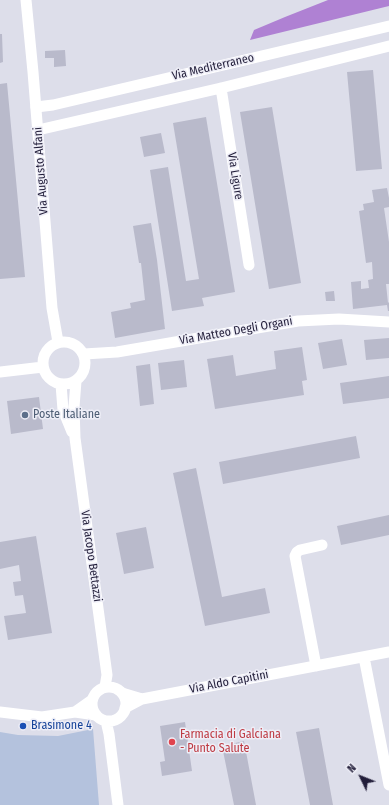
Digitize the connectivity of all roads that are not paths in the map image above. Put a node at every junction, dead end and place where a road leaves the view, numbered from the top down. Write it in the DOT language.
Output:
graph roads {
  1 [pos="26,0"];
  2 [pos="389,26"];
  3 [pos="389,46"];
  4 [pos="221,88"];
  5 [pos="36,108"];
  6 [pos="38,130"];
  7 [pos="249,265"];
  8 [pos="389,322"];
  9 [pos="58,342"];
  10 [pos="84,354"];
  11 [pos="43,367"];
  12 [pos="0,372"];
  13 [pos="76,381"];
  14 [pos="61,384"];
  15 [pos="75,438"];
  16 [pos="322,545"];
  17 [pos="389,652"];
  18 [pos="364,657"];
  19 [pos="316,666"];
  20 [pos="114,689"];
  21 [pos="142,699"];
  22 [pos="92,700"];
  23 [pos="125,708"];
  24 [pos="0,712"];
  25 [pos="74,712"];
  26 [pos="105,719"];
  27 [pos="389,785"];
  28 [pos="118,805"];
  1 -- 5 [label="street, Via Augusto Alfani"];
  2 -- 5 [label="street, Via Mediterraneo"];
  3 -- 4 [label="street, Via Mediterraneo"];
  4 -- 6 [label="street, Via Mediterraneo"];
  4 -- 7 [label="street, Via Ligure"];
  5 -- 6 [label="street, Via Augusto Alfani"];
  6 -- 9 [label="street, Via Augusto Alfani"];
  8 -- 10 [label="street, Via Matteo Degli Organi"];
  9 -- 10 [label="street"];
  9 -- 11 [label="street"];
  10 -- 13 [label="street"];
  11 -- 12 [label="street"];
  11 -- 14 [label="street"];
  13 -- 14 [label="street"];
  13 -- 15 [label="street, Via Jacopo Bettazzi"];
  14 -- 15 [label="street, Via Jacopo Bettazzi"];
  15 -- 20 [label="street, Via Jacopo Bettazzi"];
  16 -- 19 [label="street"];
  17 -- 18 [label="street, Via Aldo Capitini"];
  18 -- 19 [label="street, Via Aldo Capitini"];
  18 -- 27 [label="street"];
  19 -- 21 [label="street, Via Aldo Capitini"];
  20 -- 21 [label="street, Via Aldo Capitini"];
  20 -- 22 [label="street"];
  20 -- 23 [label="street, Via Jacopo Bettazzi"];
  21 -- 23 [label="street, Via Aldo Capitini"];
  22 -- 25 [label="street"];
  22 -- 26 [label="street"];
  23 -- 26 [label="street"];
  24 -- 25 [label="street"];
  25 -- 26 [label="street"];
  26 -- 28 [label="street"];
}
